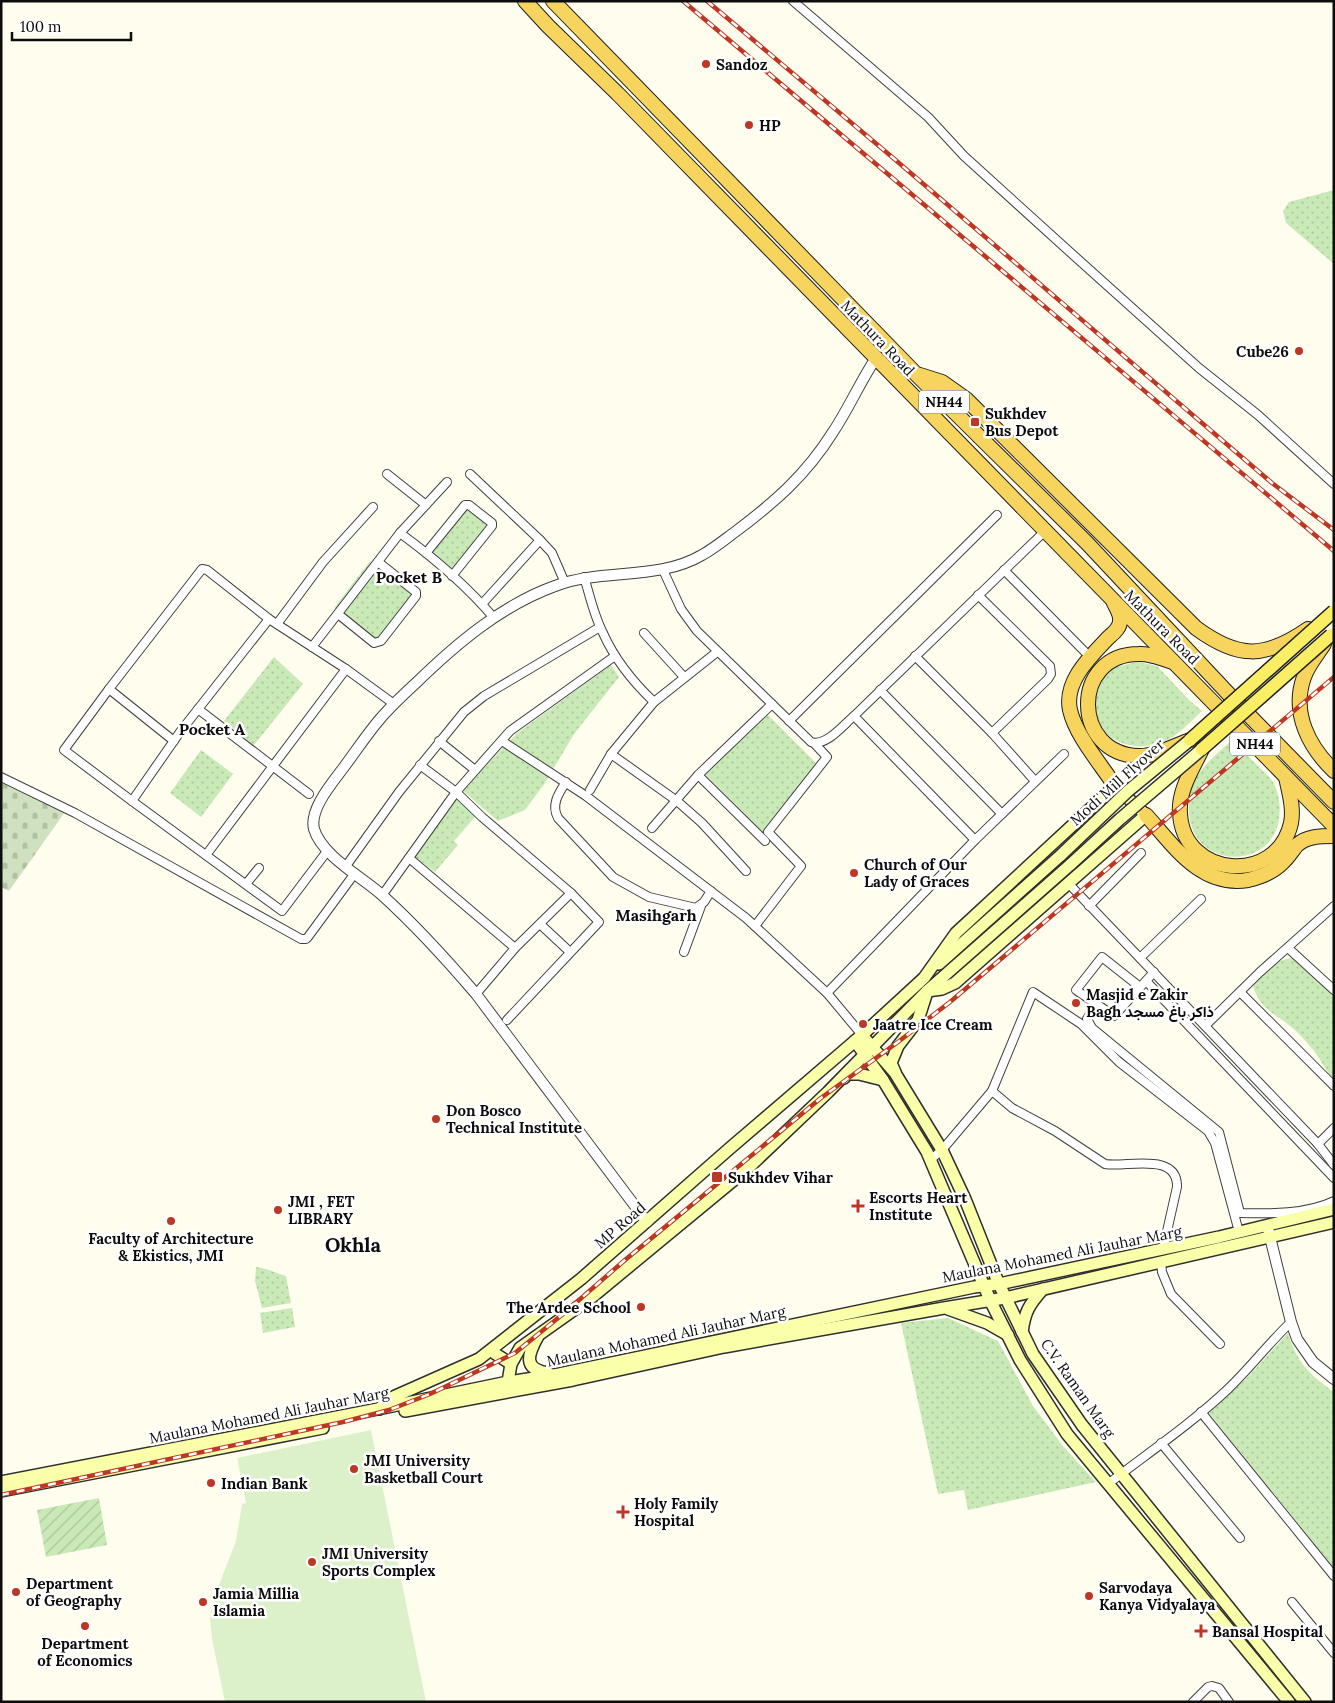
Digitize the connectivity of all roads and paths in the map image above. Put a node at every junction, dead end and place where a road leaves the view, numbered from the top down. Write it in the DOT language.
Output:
graph roads {
  1 [pos="526,1"];
  2 [pos="553,1"];
  3 [pos="793,1"];
  4 [pos="876,358"];
  5 [pos="916,374"];
  6 [pos="388,474"];
  7 [pos="470,474"];
  8 [pos="447,482"];
  9 [pos="1334,484"];
  10 [pos="426,505"];
  11 [pos="373,507"];
  12 [pos="997,514"];
  13 [pos="1045,531"];
  14 [pos="400,533"];
  15 [pos="540,540"];
  16 [pos="426,553"];
  17 [pos="378,562"];
  18 [pos="663,570"];
  19 [pos="1004,570"];
  20 [pos="452,576"];
  21 [pos="584,577"];
  22 [pos="565,583"];
  23 [pos="978,595"];
  24 [pos="1113,600"];
  25 [pos="482,604"];
  26 [pos="1332,613"];
  27 [pos="338,614"];
  28 [pos="494,618"];
  29 [pos="269,619"];
  30 [pos="277,624"];
  31 [pos="600,627"];
  32 [pos="644,633"];
  33 [pos="1331,635"];
  34 [pos="312,647"];
  35 [pos="717,652"];
  36 [pos="615,656"];
  37 [pos="916,656"];
  38 [pos="1091,658"];
  39 [pos="1176,664"];
  40 [pos="346,669"];
  41 [pos="684,677"];
  42 [pos="109,689"];
  43 [pos="880,690"];
  44 [pos="654,702"];
  45 [pos="394,704"];
  46 [pos="772,704"];
  47 [pos="198,709"];
  48 [pos="854,716"];
  49 [pos="789,721"];
  50 [pos="992,733"];
  51 [pos="1190,740"];
  52 [pos="174,741"];
  53 [pos="439,741"];
  54 [pos="502,741"];
  55 [pos="814,744"];
  56 [pos="1202,748"];
  57 [pos="612,754"];
  58 [pos="1064,754"];
  59 [pos="420,765"];
  60 [pos="272,767"];
  61 [pos="476,770"];
  62 [pos="1334,772"];
  63 [pos="698,775"];
  64 [pos="1286,776"];
  65 [pos="1,777"];
  66 [pos="1036,781"];
  67 [pos="566,782"];
  68 [pos="1115,786"];
  69 [pos="590,790"];
  70 [pos="456,792"];
  71 [pos="309,794"];
  72 [pos="132,801"];
  73 [pos="677,801"];
  74 [pos="1334,802"];
  75 [pos="1002,814"];
  76 [pos="1146,815"];
  77 [pos="1334,826"];
  78 [pos="652,828"];
  79 [pos="1334,836"];
  80 [pos="976,840"];
  81 [pos="765,841"];
  82 [pos="328,850"];
  83 [pos="1141,853"];
  84 [pos="206,855"];
  85 [pos="409,858"];
  86 [pos="346,866"];
  87 [pos="259,868"];
  88 [pos="746,871"];
  89 [pos="355,873"];
  90 [pos="1068,883"];
  91 [pos="246,884"];
  92 [pos="386,890"];
  93 [pos="711,891"];
  94 [pos="570,893"];
  95 [pos="1201,899"];
  96 [pos="701,906"];
  97 [pos="1089,906"];
  98 [pos="1334,906"];
  99 [pos="1327,912"];
  100 [pos="1334,920"];
  101 [pos="540,924"];
  102 [pos="755,926"];
  103 [pos="515,948"];
  104 [pos="1288,948"];
  105 [pos="570,952"];
  106 [pos="684,952"];
  107 [pos="1140,958"];
  108 [pos="1154,972"];
  109 [pos="924,978"];
  110 [pos="1143,984"];
  111 [pos="1334,990"];
  112 [pos="927,991"];
  113 [pos="1240,992"];
  114 [pos="827,993"];
  115 [pos="476,994"];
  116 [pos="1096,1005"];
  117 [pos="507,1020"];
  118 [pos="1206,1025"];
  119 [pos="859,1038"];
  120 [pos="869,1050"];
  121 [pos="895,1073"];
  122 [pos="883,1080"];
  123 [pos="1334,1086"];
  124 [pos="992,1091"];
  125 [pos="828,1092"];
  126 [pos="1334,1128"];
  127 [pos="1318,1144"];
  128 [pos="942,1150"];
  129 [pos="930,1160"];
  130 [pos="1334,1165"];
  131 [pos="1334,1178"];
  132 [pos="1334,1201"];
  133 [pos="1334,1209"];
  134 [pos="647,1222"];
  135 [pos="1334,1222"];
  136 [pos="1269,1230"];
  137 [pos="1239,1232"];
  138 [pos="1163,1249"];
  139 [pos="1161,1262"];
  140 [pos="999,1284"];
  141 [pos="984,1287"];
  142 [pos="1043,1289"];
  143 [pos="1006,1298"];
  144 [pos="990,1300"];
  145 [pos="944,1308"];
  146 [pos="1291,1322"];
  147 [pos="540,1332"];
  148 [pos="1022,1332"];
  149 [pos="1008,1335"];
  150 [pos="1220,1344"];
  151 [pos="491,1351"];
  152 [pos="511,1364"];
  153 [pos="558,1374"];
  154 [pos="1334,1379"];
  155 [pos="509,1387"];
  156 [pos="1201,1412"];
  157 [pos="379,1413"];
  158 [pos="1161,1443"];
  159 [pos="64,1474"];
  160 [pos="1122,1474"];
  161 [pos="1,1482"];
  162 [pos="1108,1484"];
  163 [pos="1,1491"];
  164 [pos="1240,1538"];
  165 [pos="1334,1576"];
  166 [pos="1292,1602"];
  167 [pos="1334,1653"];
  168 [pos="1193,1702"];
  169 [pos="1229,1702"];
  170 [pos="1289,1702"];
  171 [pos="1304,1702"];
  1 -- 4 [label="highway, Mathura Road / NH44"];
  2 -- 5 [label="highway, Mathura Road / NH44"];
  3 -- 9 [label="street"];
  4 -- 13 [label="highway, Mathura Road / NH44"];
  4 -- 18 [label="street"];
  5 -- 26 [label="highway, bridge"];
  5 -- 74 [label="highway, Mathura Road / NH44"];
  6 -- 10 [label="street"];
  7 -- 15 [label="street"];
  8 -- 10 [label="street"];
  10 -- 14 [label="street"];
  11 -- 30 [label="street"];
  12 -- 49 [label="street"];
  13 -- 19 [label="street"];
  13 -- 24 [label="highway, Mathura Road / NH44"];
  14 -- 16 [label="street"];
  14 -- 17 [label="street"];
  15 -- 22 [label="street"];
  15 -- 25 [label="street"];
  16 -- 20 [label="street"];
  16 -- 20 [label="street"];
  17 -- 27 [label="street"];
  17 -- 27 [label="street"];
  18 -- 21 [label="street"];
  18 -- 35 [label="street"];
  19 -- 23 [label="street"];
  19 -- 38 [label="street"];
  20 -- 25 [label="street"];
  21 -- 22 [label="street"];
  21 -- 31 [label="street"];
  22 -- 28 [label="street"];
  23 -- 37 [label="street"];
  23 -- 50 [label="street"];
  24 -- 38 [label="highway"];
  24 -- 39 [label="highway, Mathura Road / NH44"];
  25 -- 28 [label="street"];
  26 -- 51 [label="main road, Modi Mill Flyover, bridge"];
  27 -- 34 [label="street"];
  28 -- 45 [label="street"];
  29 -- 30 [label="street"];
  29 -- 42 [label="street"];
  29 -- 47 [label="street"];
  30 -- 34 [label="street"];
  31 -- 36 [label="street"];
  31 -- 53 [label="street"];
  32 -- 41 [label="street"];
  33 -- 56 [label="main road, Modi Mill Flyover, bridge"];
  33 -- 62 [label="highway, bridge"];
  34 -- 40 [label="street"];
  35 -- 41 [label="street"];
  35 -- 46 [label="street"];
  36 -- 44 [label="street"];
  36 -- 54 [label="street"];
  37 -- 43 [label="street"];
  37 -- 50 [label="street"];
  38 -- 68 [label="highway"];
  39 -- 51 [label="highway"];
  39 -- 64 [label="highway, Mathura Road / NH44"];
  40 -- 45 [label="street"];
  40 -- 60 [label="street"];
  41 -- 44 [label="street"];
  42 -- 52 [label="street"];
  42 -- 72 [label="street"];
  43 -- 48 [label="street"];
  43 -- 75 [label="street"];
  44 -- 57 [label="street"];
  45 -- 82 [label="street"];
  46 -- 49 [label="street"];
  46 -- 63 [label="street"];
  47 -- 52 [label="street"];
  47 -- 60 [label="street"];
  48 -- 55 [label="street"];
  48 -- 80 [label="street"];
  49 -- 55 [label="street"];
  50 -- 66 [label="street"];
  51 -- 109 [label="main road, Modi Mill Flyover, bridge"];
  52 -- 72 [label="street"];
  53 -- 59 [label="street"];
  53 -- 61 [label="street"];
  54 -- 61 [label="street"];
  54 -- 67 [label="street"];
  55 -- 102 [label="street"];
  56 -- 64 [label="highway"];
  56 -- 112 [label="main road, Modi Mill Flyover, bridge"];
  57 -- 69 [label="street"];
  57 -- 73 [label="street"];
  58 -- 66 [label="street"];
  59 -- 70 [label="street"];
  59 -- 86 [label="street"];
  60 -- 71 [label="street"];
  60 -- 84 [label="street"];
  61 -- 70 [label="street"];
  63 -- 73 [label="street"];
  63 -- 81 [label="street"];
  64 -- 77 [label="highway, Mathura Road / NH44"];
  65 -- 89 [label="street"];
  66 -- 75 [label="street"];
  67 -- 93 [label="street"];
  67 -- 96 [label="street"];
  68 -- 76 [label="main road"];
  68 -- 109 [label="main road"];
  70 -- 85 [label="street"];
  70 -- 94 [label="street"];
  72 -- 84 [label="street"];
  73 -- 78 [label="street"];
  73 -- 88 [label="street"];
  75 -- 80 [label="street"];
  76 -- 79 [label="highway"];
  76 -- 90 [label="main road"];
  80 -- 114 [label="street"];
  82 -- 86 [label="street"];
  82 -- 91 [label="street"];
  83 -- 97 [label="street"];
  84 -- 91 [label="street"];
  85 -- 92 [label="street"];
  85 -- 103 [label="street"];
  86 -- 89 [label="street"];
  87 -- 91 [label="street"];
  89 -- 115 [label="street"];
  90 -- 97 [label="street"];
  90 -- 112 [label="main road"];
  93 -- 96 [label="street"];
  93 -- 102 [label="street"];
  94 -- 101 [label="street"];
  94 -- 105 [label="street"];
  95 -- 107 [label="street"];
  96 -- 106 [label="street"];
  97 -- 107 [label="street"];
  98 -- 99 [label="street"];
  99 -- 100 [label="street"];
  99 -- 104 [label="street"];
  101 -- 103 [label="street"];
  101 -- 105 [label="street"];
  102 -- 114 [label="street"];
  103 -- 115 [label="street"];
  104 -- 111 [label="street"];
  104 -- 113 [label="street"];
  105 -- 117 [label="street"];
  107 -- 108 [label="street"];
  108 -- 110 [label="street"];
  108 -- 118 [label="street"];
  109 -- 119 [label="main road, MP Road"];
  110 -- 116 [label="street"];
  110 -- 116 [label="street"];
  110 -- 131 [label="street"];
  112 -- 120 [label="main road, Modi Mill Flyover"];
  112 -- 121 [label="main road"];
  113 -- 118 [label="street"];
  113 -- 123 [label="street"];
  114 -- 119 [label="street"];
  115 -- 134 [label="street"];
  116 -- 132 [label="street"];
  118 -- 127 [label="street"];
  119 -- 120 [label="main road, C.V. Raman Marg"];
  119 -- 134 [label="main road, MP Road"];
  120 -- 121 [label="main road, C.V. Raman Marg"];
  120 -- 122 [label="main road, C.V. Raman Marg"];
  120 -- 125 [label="main road"];
  121 -- 128 [label="main road, C.V. Raman Marg"];
  122 -- 125 [label="main road"];
  122 -- 129 [label="main road, C.V. Raman Marg"];
  124 -- 128 [label="street"];
  124 -- 137 [label="street"];
  124 -- 138 [label="street"];
  125 -- 147 [label="main road"];
  126 -- 127 [label="street"];
  127 -- 130 [label="street"];
  128 -- 129 [label="street"];
  128 -- 140 [label="main road, C.V. Raman Marg"];
  129 -- 141 [label="main road, C.V. Raman Marg"];
  133 -- 136 [label="main road, Maulana Mohamed Ali Jauhar Marg"];
  134 -- 151 [label="main road, MP Road"];
  135 -- 136 [label="main road, Maulana Mohamed Ali Jauhar Marg"];
  136 -- 137 [label="main road, Maulana Mohamed Ali Jauhar Marg"];
  136 -- 139 [label="main road, Maulana Mohamed Ali Jauhar Marg"];
  136 -- 146 [label="street"];
  137 -- 138 [label="main road, Maulana Mohamed Ali Jauhar Marg"];
  138 -- 140 [label="main road, Maulana Mohamed Ali Jauhar Marg"];
  139 -- 142 [label="main road, Maulana Mohamed Ali Jauhar Marg"];
  139 -- 150 [label="street"];
  140 -- 141 [label="main road, Maulana Mohamed Ali Jauhar Marg"];
  140 -- 143 [label="main road, C.V. Raman Marg"];
  141 -- 144 [label="main road, C.V. Raman Marg"];
  141 -- 153 [label="main road, Maulana Mohamed Ali Jauhar Marg"];
  142 -- 143 [label="main road, Maulana Mohamed Ali Jauhar Marg"];
  142 -- 148 [label="main road"];
  143 -- 144 [label="main road, Maulana Mohamed Ali Jauhar Marg"];
  143 -- 148 [label="main road, C.V. Raman Marg"];
  144 -- 145 [label="main road, Maulana Mohamed Ali Jauhar Marg"];
  144 -- 149 [label="main road, C.V. Raman Marg"];
  145 -- 149 [label="main road"];
  145 -- 155 [label="main road, Maulana Mohamed Ali Jauhar Marg"];
  146 -- 154 [label="street"];
  146 -- 156 [label="street"];
  147 -- 152 [label="main road"];
  147 -- 153 [label="main road"];
  148 -- 160 [label="main road, C.V. Raman Marg"];
  149 -- 162 [label="main road, C.V. Raman Marg"];
  151 -- 152 [label="main road"];
  151 -- 157 [label="main road, MP Road"];
  152 -- 155 [label="main road"];
  153 -- 155 [label="main road, Maulana Mohamed Ali Jauhar Marg"];
  155 -- 157 [label="main road, Maulana Mohamed Ali Jauhar Marg"];
  156 -- 158 [label="street"];
  156 -- 165 [label="street"];
  157 -- 159 [label="main road, Maulana Mohamed Ali Jauhar Marg"];
  158 -- 160 [label="street"];
  158 -- 164 [label="street"];
  159 -- 161 [label="main road, Maulana Mohamed Ali Jauhar Marg"];
  159 -- 163 [label="main road, Maulana Mohamed Ali Jauhar Marg"];
  160 -- 162 [label="street"];
  160 -- 171 [label="main road, C.V. Raman Marg"];
  162 -- 170 [label="main road, C.V. Raman Marg"];
  166 -- 167 [label="street"];
  168 -- 169 [label="street"];
}
